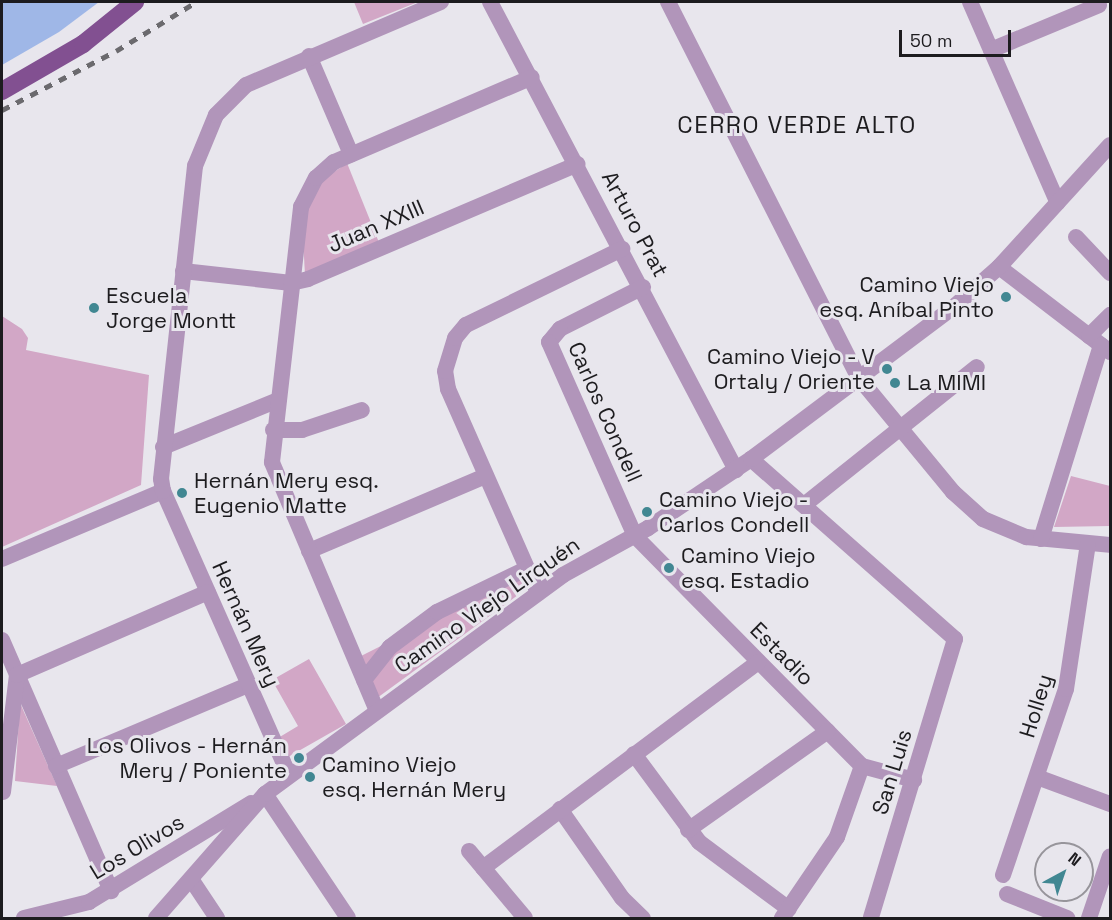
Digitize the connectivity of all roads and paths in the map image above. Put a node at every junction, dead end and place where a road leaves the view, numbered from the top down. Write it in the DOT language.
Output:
graph roads {
  1 [pos="135,2"];
  2 [pos="441,2"];
  3 [pos="490,2"];
  4 [pos="668,2"];
  5 [pos="970,2"];
  6 [pos="1099,5"];
  7 [pos="991,50"];
  8 [pos="309,56"];
  9 [pos="532,77"];
  10 [pos="2,91"];
  11 [pos="1110,145"];
  12 [pos="351,154"];
  13 [pos="578,164"];
  14 [pos="1058,202"];
  15 [pos="1076,237"];
  16 [pos="622,249"];
  17 [pos="999,267"];
  18 [pos="183,272"];
  19 [pos="1110,273"];
  20 [pos="291,283"];
  21 [pos="643,287"];
  22 [pos="1110,315"];
  23 [pos="1100,344"];
  24 [pos="978,367"];
  25 [pos="859,378"];
  26 [pos="276,401"];
  27 [pos="362,410"];
  28 [pos="901,428"];
  29 [pos="273,430"];
  30 [pos="163,447"];
  31 [pos="751,459"];
  32 [pos="736,470"];
  33 [pos="486,476"];
  34 [pos="163,491"];
  35 [pos="804,505"];
  36 [pos="635,536"];
  37 [pos="1041,539"];
  38 [pos="1088,543"];
  39 [pos="1110,545"];
  40 [pos="309,551"];
  41 [pos="2,559"];
  42 [pos="526,569"];
  43 [pos="208,592"];
  44 [pos="538,593"];
  45 [pos="2,640"];
  46 [pos="758,662"];
  47 [pos="17,675"];
  48 [pos="364,680"];
  49 [pos="248,685"];
  50 [pos="377,711"];
  51 [pos="828,731"];
  52 [pos="634,754"];
  53 [pos="56,766"];
  54 [pos="862,766"];
  55 [pos="289,775"];
  56 [pos="1037,777"];
  57 [pos="914,780"];
  58 [pos="3,792"];
  59 [pos="265,794"];
  60 [pos="1110,804"];
  61 [pos="560,809"];
  62 [pos="688,830"];
  63 [pos="182,848"];
  64 [pos="469,851"];
  65 [pos="1110,856"];
  66 [pos="483,868"];
  67 [pos="196,874"];
  68 [pos="1003,875"];
  69 [pos="111,891"];
  70 [pos="1007,894"];
  71 [pos="785,914"];
  72 [pos="24,918"];
  73 [pos="156,918"];
  74 [pos="217,918"];
  75 [pos="348,918"];
  76 [pos="525,918"];
  77 [pos="643,918"];
  78 [pos="871,918"];
  79 [pos="1067,918"];
  80 [pos="1089,918"];
  1 -- 10 [label="main road"];
  2 -- 8 [label="street"];
  3 -- 9 [label="street, Arturo Prat"];
  4 -- 25 [label="street"];
  5 -- 7 [label="street"];
  6 -- 7 [label="street"];
  7 -- 14 [label="street"];
  8 -- 12 [label="street"];
  8 -- 18 [label="street"];
  9 -- 12 [label="street"];
  9 -- 13 [label="street, Arturo Prat"];
  11 -- 14 [label="street, Camino Viejo Lirquén"];
  12 -- 20 [label="street"];
  13 -- 16 [label="street, Arturo Prat"];
  13 -- 20 [label="street, Juan XXIII"];
  14 -- 17 [label="street, Camino Viejo Lirquén"];
  15 -- 19 [label="street"];
  16 -- 21 [label="street, Arturo Prat"];
  16 -- 33 [label="street"];
  17 -- 23 [label="street"];
  17 -- 25 [label="street, Camino Viejo Lirquén"];
  18 -- 20 [label="street, Juan XXIII"];
  18 -- 30 [label="street"];
  20 -- 26 [label="street"];
  21 -- 32 [label="street, Arturo Prat"];
  21 -- 36 [label="street, Carlos Condell"];
  22 -- 23 [label="street"];
  23 -- 37 [label="street"];
  24 -- 28 [label="street"];
  25 -- 28 [label="street"];
  25 -- 31 [label="street, Camino Viejo Lirquén"];
  26 -- 29 [label="street"];
  26 -- 30 [label="street"];
  27 -- 29 [label="street"];
  28 -- 35 [label="street"];
  28 -- 37 [label="street"];
  29 -- 40 [label="street"];
  30 -- 34 [label="street"];
  31 -- 32 [label="street, Camino Viejo Lirquén"];
  31 -- 35 [label="street"];
  32 -- 36 [label="street, Camino Viejo Lirquén"];
  33 -- 40 [label="street"];
  33 -- 42 [label="street"];
  34 -- 41 [label="street"];
  34 -- 43 [label="street, Hernán Mery"];
  35 -- 57 [label="street, San Luis"];
  36 -- 44 [label="street, Camino Viejo Lirquén"];
  36 -- 46 [label="street, Estadio"];
  37 -- 38 [label="street"];
  38 -- 39 [label="street"];
  38 -- 56 [label="street, Holley"];
  40 -- 48 [label="street"];
  42 -- 44 [label="street"];
  42 -- 48 [label="street"];
  43 -- 47 [label="street"];
  43 -- 49 [label="street, Hernán Mery"];
  44 -- 50 [label="street, Camino Viejo Lirquén"];
  45 -- 47 [label="street"];
  46 -- 51 [label="street, Estadio"];
  46 -- 52 [label="street"];
  47 -- 53 [label="street"];
  47 -- 58 [label="street"];
  48 -- 50 [label="street"];
  49 -- 53 [label="street"];
  49 -- 55 [label="street, Hernán Mery"];
  50 -- 55 [label="street, Camino Viejo Lirquén"];
  51 -- 54 [label="street, Estadio"];
  51 -- 62 [label="street"];
  52 -- 61 [label="street"];
  52 -- 62 [label="street"];
  53 -- 69 [label="street"];
  54 -- 57 [label="street"];
  54 -- 71 [label="street"];
  55 -- 59 [label="street, Camino Viejo Lirquén"];
  56 -- 60 [label="street"];
  56 -- 68 [label="street, Holley"];
  57 -- 78 [label="street, San Luis"];
  59 -- 63 [label="street, Los Olivos"];
  59 -- 67 [label="street, Camino Viejo Lirquén"];
  59 -- 75 [label="street"];
  61 -- 66 [label="street"];
  61 -- 77 [label="street"];
  62 -- 71 [label="street"];
  63 -- 67 [label="street"];
  63 -- 69 [label="street, Los Olivos"];
  64 -- 66 [label="street"];
  65 -- 80 [label="street"];
  66 -- 76 [label="street"];
  67 -- 73 [label="street, Camino Viejo Lirquén"];
  67 -- 74 [label="street"];
  69 -- 72 [label="street, Los Olivos"];
  70 -- 79 [label="street"];
}
